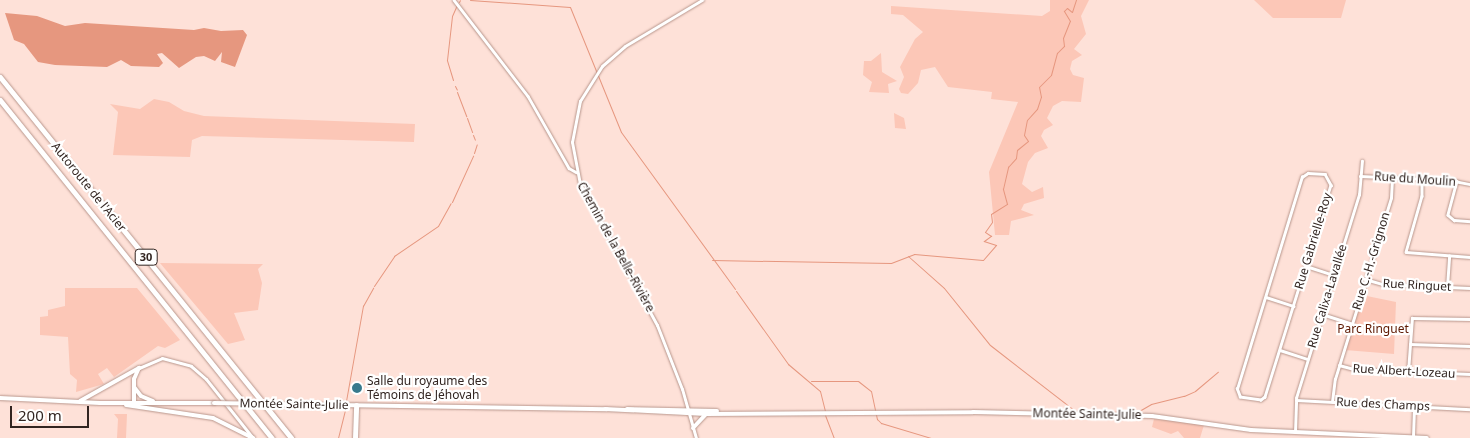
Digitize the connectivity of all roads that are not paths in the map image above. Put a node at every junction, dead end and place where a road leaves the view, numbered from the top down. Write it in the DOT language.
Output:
graph roads {
  1 [pos="454,0"];
  2 [pos="702,0"];
  3 [pos="0,77"];
  4 [pos="0,100"];
  5 [pos="1362,161"];
  6 [pos="576,172"];
  7 [pos="1360,176"];
  8 [pos="1392,177"];
  9 [pos="1422,178"];
  10 [pos="1457,181"];
  11 [pos="1470,184"];
  12 [pos="1470,221"];
  13 [pos="1449,256"];
  14 [pos="1470,258"];
  15 [pos="1306,266"];
  16 [pos="1334,275"];
  17 [pos="1365,279"];
  18 [pos="1447,287"];
  19 [pos="1470,288"];
  20 [pos="1266,297"];
  21 [pos="1294,306"];
  22 [pos="1322,314"];
  23 [pos="1470,319"];
  24 [pos="1352,324"];
  25 [pos="1410,344"];
  26 [pos="1470,346"];
  27 [pos="1280,350"];
  28 [pos="1308,359"];
  29 [pos="1339,364"];
  30 [pos="139,368"];
  31 [pos="1408,372"];
  32 [pos="1470,374"];
  33 [pos="134,387"];
  34 [pos="0,398"];
  35 [pos="1296,400"];
  36 [pos="77,402"];
  37 [pos="155,402"];
  38 [pos="1332,402"];
  39 [pos="122,403"];
  40 [pos="134,403"];
  41 [pos="356,405"];
  42 [pos="1414,406"];
  43 [pos="1470,409"];
  44 [pos="688,411"];
  45 [pos="746,413"];
  46 [pos="706,414"];
  47 [pos="693,428"];
  48 [pos="1295,432"];
  49 [pos="1350,436"];
  50 [pos="253,438"];
  51 [pos="272,438"];
  52 [pos="291,438"];
  53 [pos="355,438"];
  54 [pos="696,438"];
  55 [pos="1413,438"];
  56 [pos="1427,438"];
  1 -- 6 [label="street, Chemin de la Belle-Rivière"];
  2 -- 6 [label="street"];
  3 -- 52 [label="highway, Autoroute de l'Acier / 30"];
  4 -- 51 [label="highway, Autoroute de l'Acier / 30"];
  5 -- 7 [label="street, Rue Calixa-Lavallée"];
  6 -- 44 [label="street, Chemin de la Belle-Rivière"];
  7 -- 8 [label="street, Rue du Moulin"];
  7 -- 16 [label="street, Rue Calixa-Lavallée"];
  8 -- 9 [label="street, Rue du Moulin"];
  8 -- 17 [label="street, Rue C.-H.-Grignon"];
  9 -- 10 [label="street, Rue du Moulin"];
  9 -- 13 [label="street"];
  10 -- 11 [label="street, Rue du Moulin"];
  10 -- 12 [label="street"];
  13 -- 14 [label="street"];
  13 -- 18 [label="street"];
  15 -- 16 [label="street"];
  15 -- 20 [label="street, Rue Gabrielle-Roy"];
  15 -- 21 [label="street, Rue Gabrielle-Roy"];
  16 -- 22 [label="street, Rue Calixa-Lavallée"];
  17 -- 18 [label="street, Rue Ringuet"];
  17 -- 24 [label="street, Rue C.-H.-Grignon"];
  18 -- 19 [label="street, Rue Ringuet"];
  20 -- 21 [label="street"];
  20 -- 27 [label="street, Rue Gabrielle-Roy"];
  21 -- 27 [label="street, Rue Gabrielle-Roy"];
  22 -- 24 [label="street"];
  22 -- 28 [label="street, Rue Calixa-Lavallée"];
  23 -- 25 [label="street"];
  24 -- 29 [label="street, Rue C.-H.-Grignon"];
  25 -- 26 [label="street"];
  25 -- 31 [label="street"];
  27 -- 28 [label="street"];
  28 -- 35 [label="street, Rue Calixa-Lavallée"];
  29 -- 31 [label="street, Rue Albert-Lozeau"];
  29 -- 38 [label="street, Rue C.-H.-Grignon"];
  30 -- 33 [label="main road"];
  30 -- 36 [label="main road"];
  30 -- 50 [label="street"];
  31 -- 32 [label="street, Rue Albert-Lozeau"];
  33 -- 37 [label="main road"];
  33 -- 40 [label="main road"];
  34 -- 36 [label="main road"];
  35 -- 38 [label="street, Rue des Champs"];
  35 -- 48 [label="street, Rue Calixa-Lavallée"];
  36 -- 39 [label="main road"];
  37 -- 40 [label="main road, Montée Sainte-Julie"];
  37 -- 41 [label="main road, Montée Sainte-Julie, bridge"];
  38 -- 42 [label="street, Rue des Champs"];
  39 -- 40 [label="main road, Montée Sainte-Julie"];
  39 -- 50 [label="main road"];
  41 -- 44 [label="main road, Montée Sainte-Julie"];
  41 -- 53 [label="highway"];
  42 -- 43 [label="street, Rue des Champs"];
  42 -- 55 [label="street"];
  44 -- 45 [label="main road, Montée Sainte-Julie"];
  44 -- 46 [label="main road, Montée Sainte-Julie"];
  44 -- 47 [label="street, Chemin de la Belle-Rivière"];
  45 -- 46 [label="main road, Montée Sainte-Julie"];
  45 -- 48 [label="main road, Montée Sainte-Julie"];
  46 -- 47 [label="main road"];
  47 -- 54 [label="street, Chemin de la Belle-Rivière"];
  48 -- 49 [label="main road, Montée Sainte-Julie"];
  49 -- 55 [label="main road, Montée Sainte-Julie"];
  55 -- 56 [label="main road, Montée Sainte-Julie"];
}
